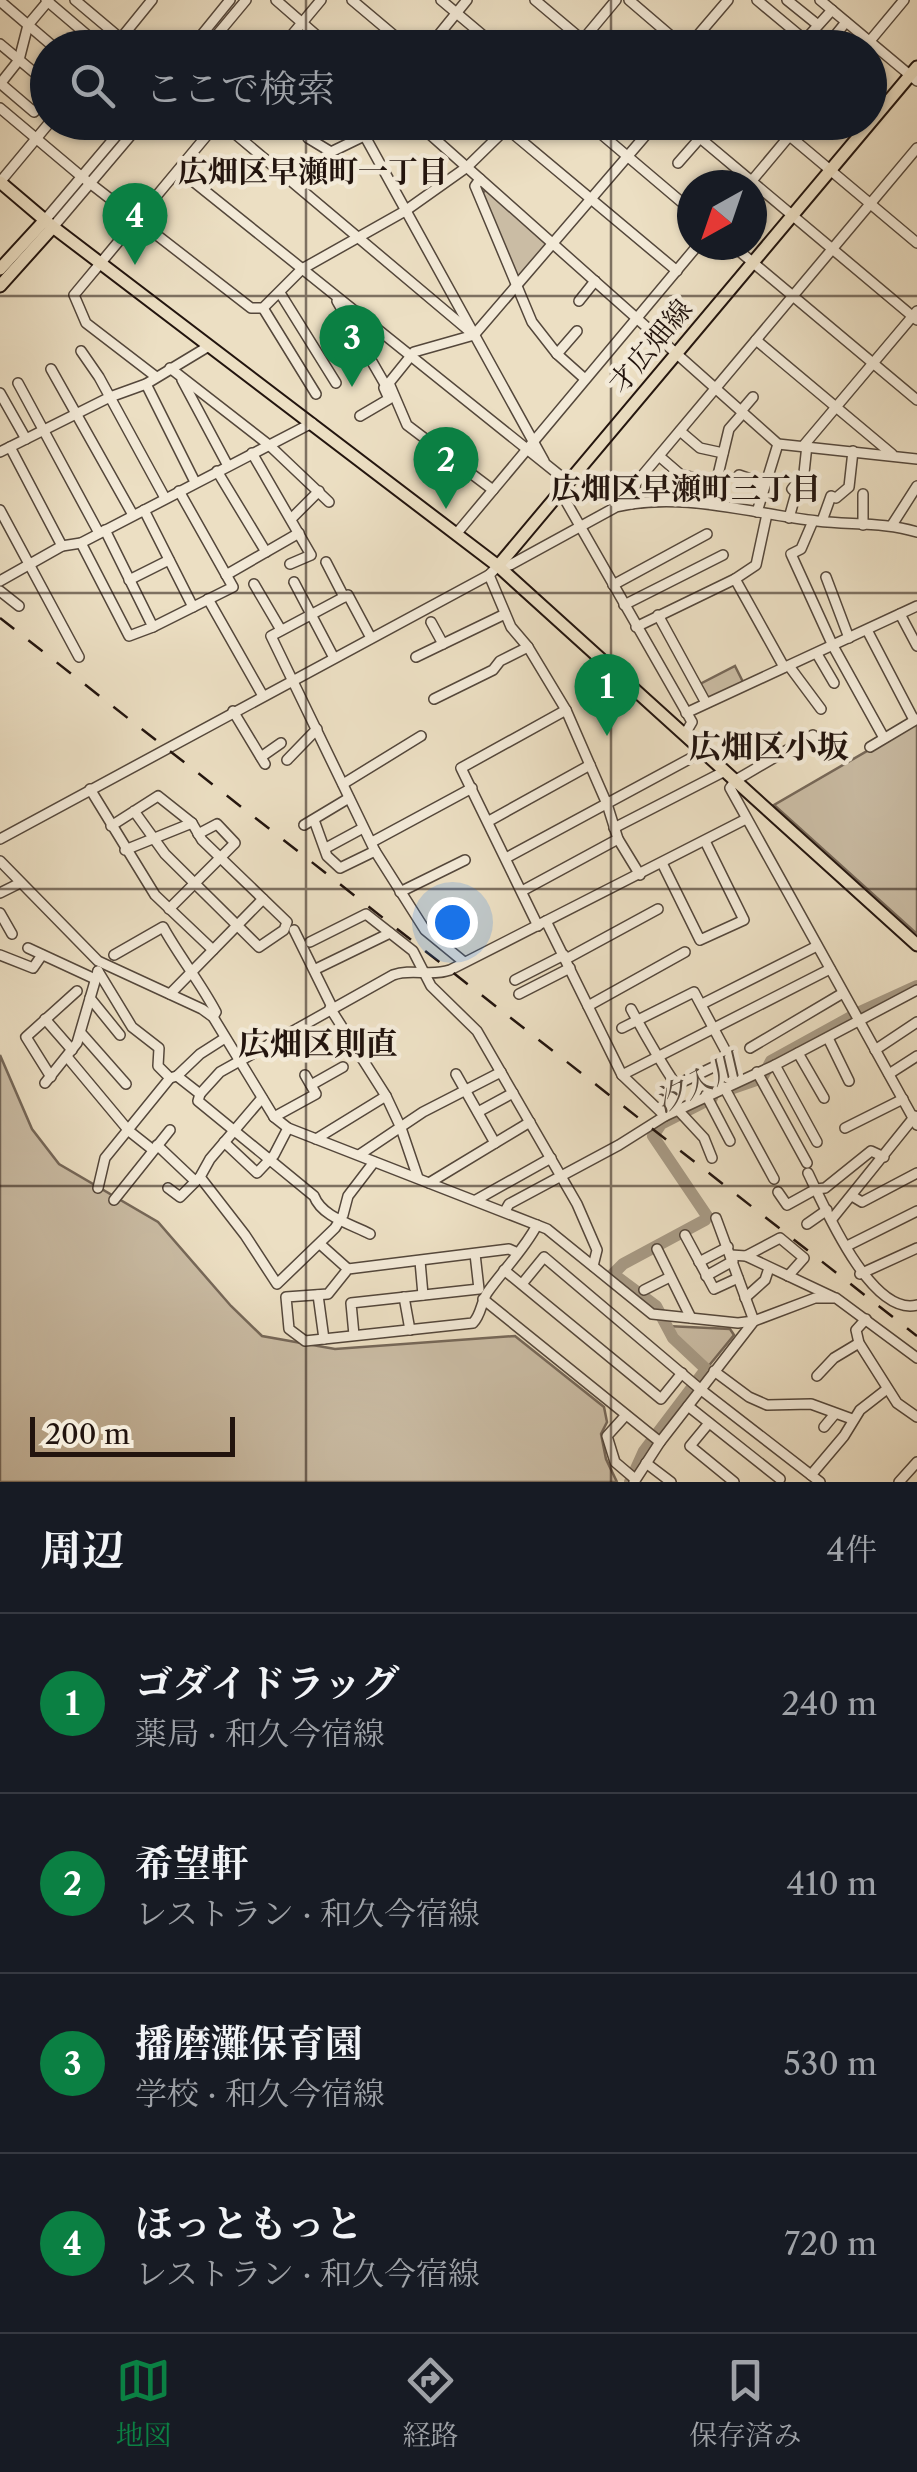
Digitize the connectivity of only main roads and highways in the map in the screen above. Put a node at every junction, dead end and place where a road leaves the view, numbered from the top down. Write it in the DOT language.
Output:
graph roads {
  1 [pos="915,74"];
  2 [pos="887,106"];
  3 [pos="857,140"];
  4 [pos="0,182"];
  5 [pos="49,223"];
  6 [pos="0,269"];
  7 [pos="0,286"];
  8 [pos="494,571"];
  9 [pos="917,945"];
  1 -- 2 [label="main road, 才広畑線"];
  3 -- 8 [label="main road, 才広畑線"];
  4 -- 5 [label="main road"];
  5 -- 6 [label="main road"];
  5 -- 7 [label="main road"];
  5 -- 8 [label="main road"];
  8 -- 9 [label="main road"];
}
